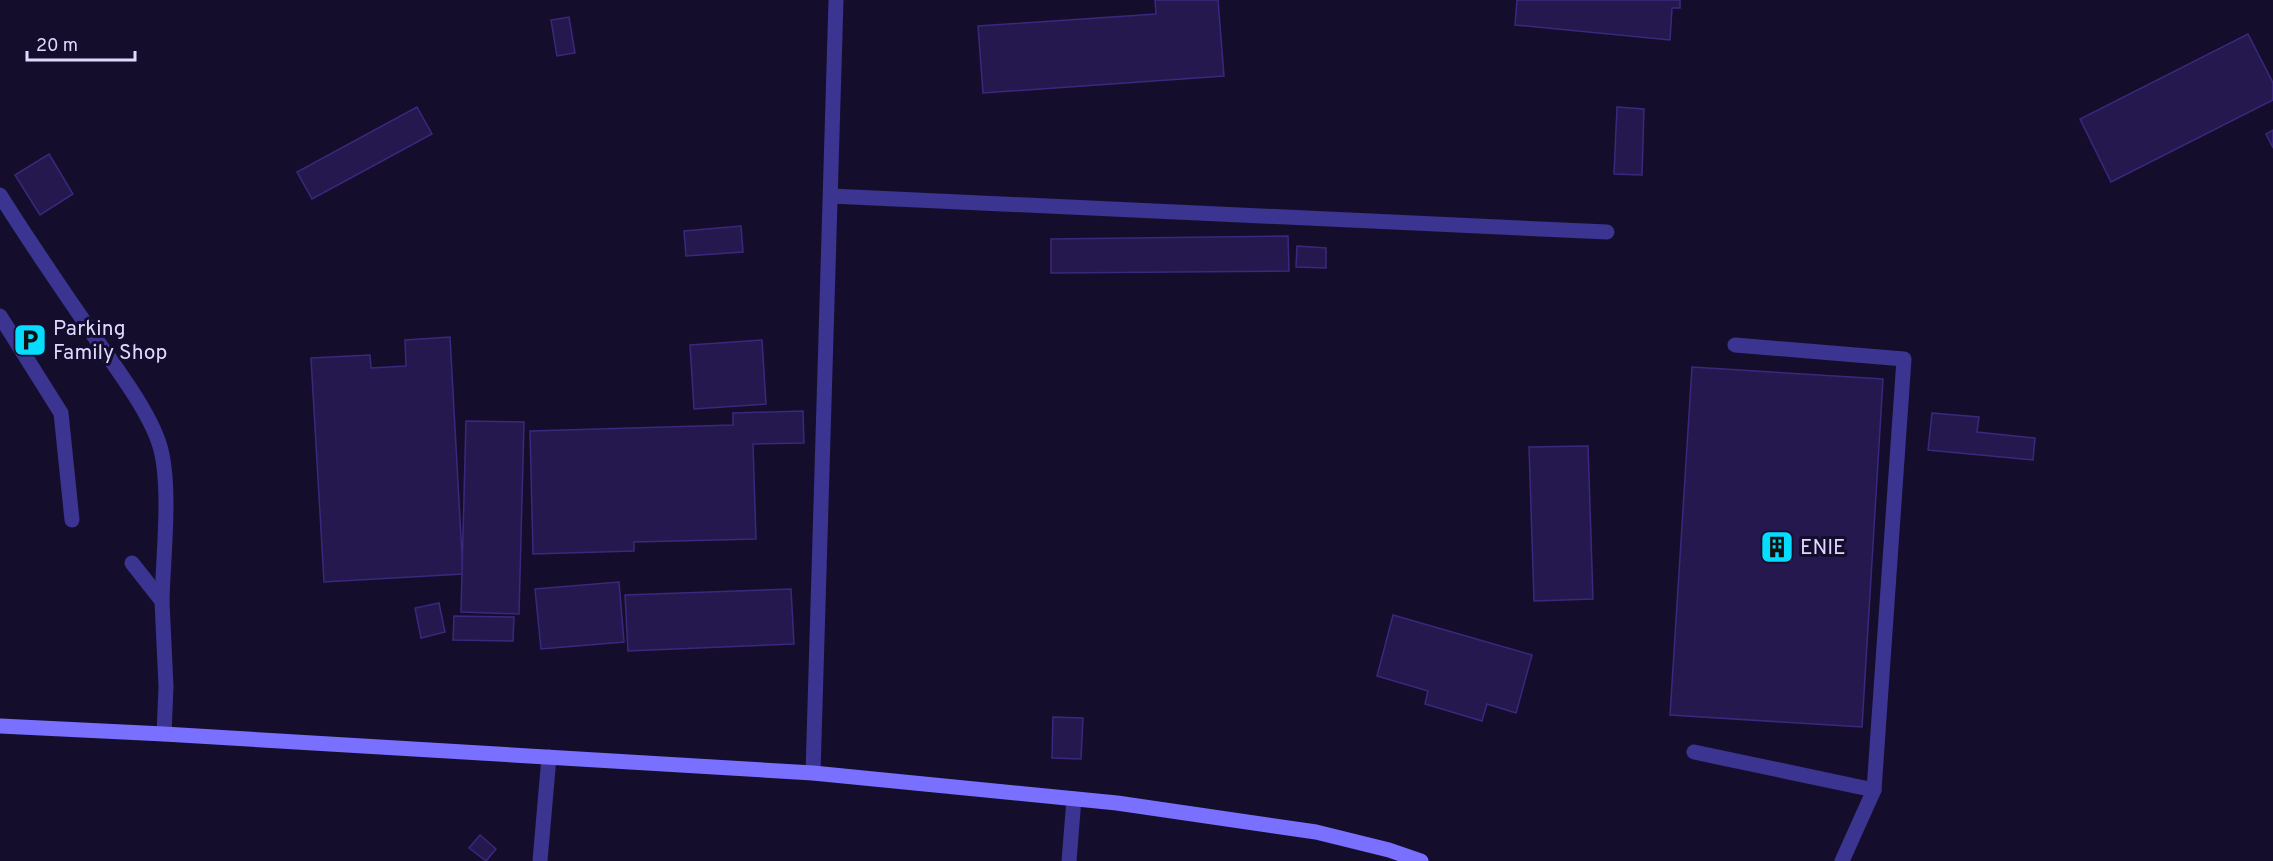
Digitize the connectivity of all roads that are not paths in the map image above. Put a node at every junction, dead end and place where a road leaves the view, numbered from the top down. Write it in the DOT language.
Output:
graph roads {
  1 [pos="836,0"];
  2 [pos="0,195"];
  3 [pos="831,196"];
  4 [pos="1607,232"];
  5 [pos="0,316"];
  6 [pos="1735,345"];
  7 [pos="72,520"];
  8 [pos="132,563"];
  9 [pos="162,601"];
  10 [pos="0,726"];
  11 [pos="164,734"];
  12 [pos="1694,752"];
  13 [pos="549,757"];
  14 [pos="813,773"];
  15 [pos="1874,790"];
  16 [pos="1074,799"];
  17 [pos="540,861"];
  18 [pos="1070,861"];
  19 [pos="1421,861"];
  20 [pos="1842,861"];
  1 -- 3 [label="street"];
  2 -- 9 [label="street"];
  3 -- 4 [label="street"];
  3 -- 14 [label="street"];
  5 -- 7 [label="street"];
  6 -- 15 [label="street"];
  8 -- 9 [label="street"];
  9 -- 11 [label="street"];
  10 -- 11 [label="street"];
  11 -- 13 [label="street"];
  12 -- 15 [label="street"];
  13 -- 14 [label="street"];
  13 -- 17 [label="street"];
  14 -- 16 [label="street"];
  15 -- 20 [label="street"];
  16 -- 18 [label="street"];
  16 -- 19 [label="street"];
}
